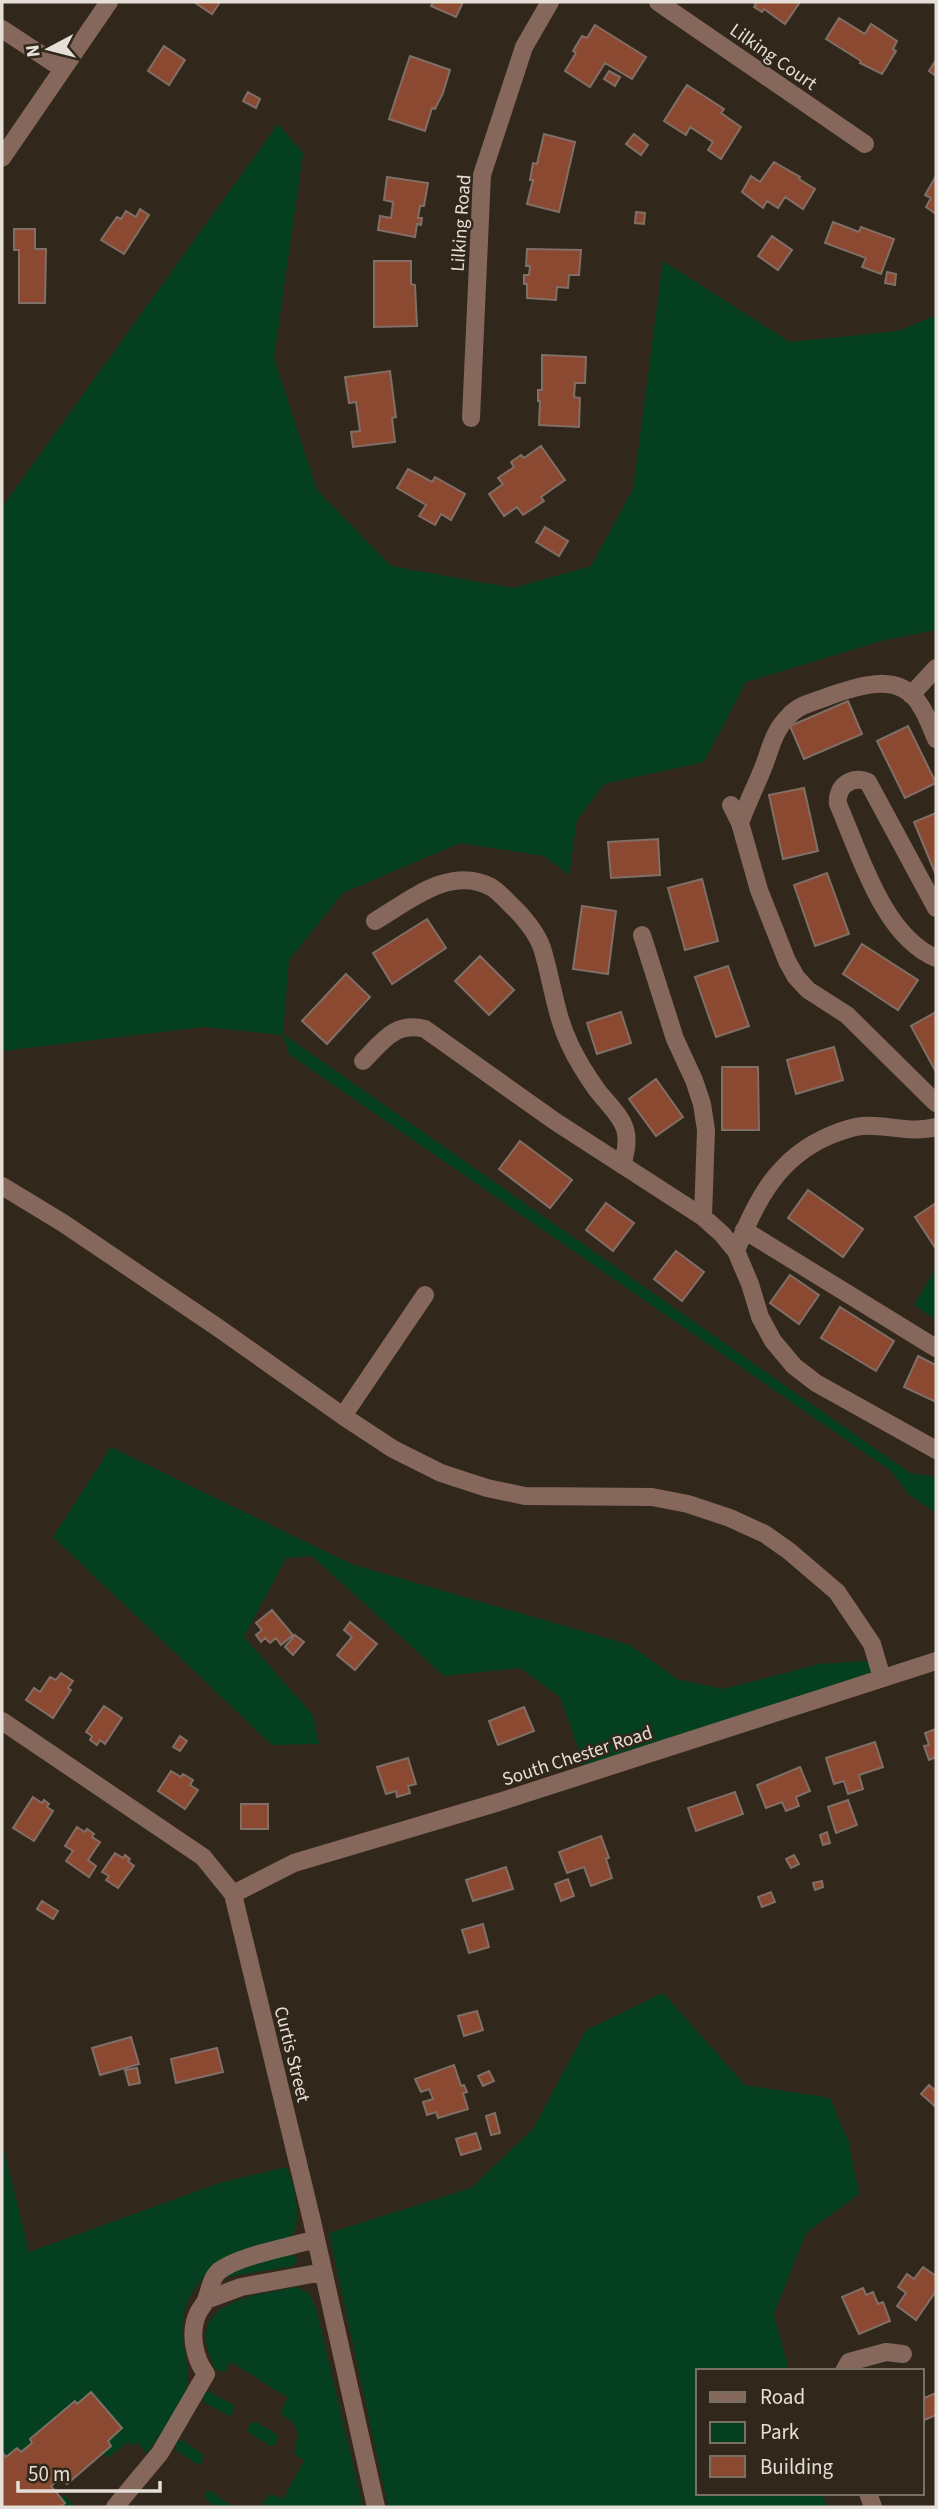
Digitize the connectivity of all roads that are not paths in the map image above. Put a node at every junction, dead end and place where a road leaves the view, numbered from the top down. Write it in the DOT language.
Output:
graph roads {
  1 [pos="109,2"];
  2 [pos="550,2"];
  3 [pos="658,2"];
  4 [pos="2,29"];
  5 [pos="63,69"];
  6 [pos="866,144"];
  7 [pos="2,158"];
  8 [pos="471,418"];
  9 [pos="936,668"];
  10 [pos="911,695"];
  11 [pos="936,739"];
  12 [pos="731,805"];
  13 [pos="740,823"];
  14 [pos="936,908"];
  15 [pos="375,921"];
  16 [pos="642,935"];
  17 [pos="936,958"];
  18 [pos="363,1061"];
  19 [pos="936,1103"];
  20 [pos="936,1127"];
  21 [pos="622,1165"];
  22 [pos="2,1186"];
  23 [pos="703,1217"];
  24 [pos="744,1230"];
  25 [pos="736,1251"];
  26 [pos="425,1295"];
  27 [pos="936,1348"];
  28 [pos="343,1416"];
  29 [pos="936,1450"];
  30 [pos="936,1661"];
  31 [pos="882,1678"];
  32 [pos="2,1721"];
  33 [pos="233,1894"];
  34 [pos="316,2239"];
  35 [pos="323,2272"];
  36 [pos="206,2301"];
  37 [pos="903,2354"];
  38 [pos="845,2369"];
  39 [pos="115,2507"];
  40 [pos="376,2507"];
  1 -- 5 [label="street"];
  2 -- 8 [label="street, Lilking Road"];
  3 -- 6 [label="street, Lilking Court"];
  4 -- 5 [label="street"];
  5 -- 7 [label="street"];
  9 -- 10 [label="street"];
  10 -- 11 [label="street"];
  10 -- 13 [label="street"];
  12 -- 13 [label="street"];
  13 -- 19 [label="street"];
  14 -- 17 [label="street"];
  15 -- 21 [label="street"];
  16 -- 23 [label="street"];
  18 -- 21 [label="street"];
  20 -- 24 [label="street"];
  21 -- 23 [label="street"];
  22 -- 28 [label="street"];
  23 -- 25 [label="street"];
  24 -- 25 [label="street"];
  24 -- 27 [label="street"];
  25 -- 29 [label="street"];
  26 -- 28 [label="street"];
  28 -- 31 [label="street"];
  30 -- 31 [label="street, South Chester Road"];
  31 -- 33 [label="street, South Chester Road"];
  32 -- 33 [label="street, Curtis Street"];
  33 -- 34 [label="street, Curtis Street"];
  34 -- 35 [label="street, Curtis Street"];
  34 -- 36 [label="street"];
  35 -- 36 [label="street"];
  35 -- 40 [label="street, Curtis Street"];
  36 -- 39 [label="street"];
  37 -- 38 [label="street"];
}
